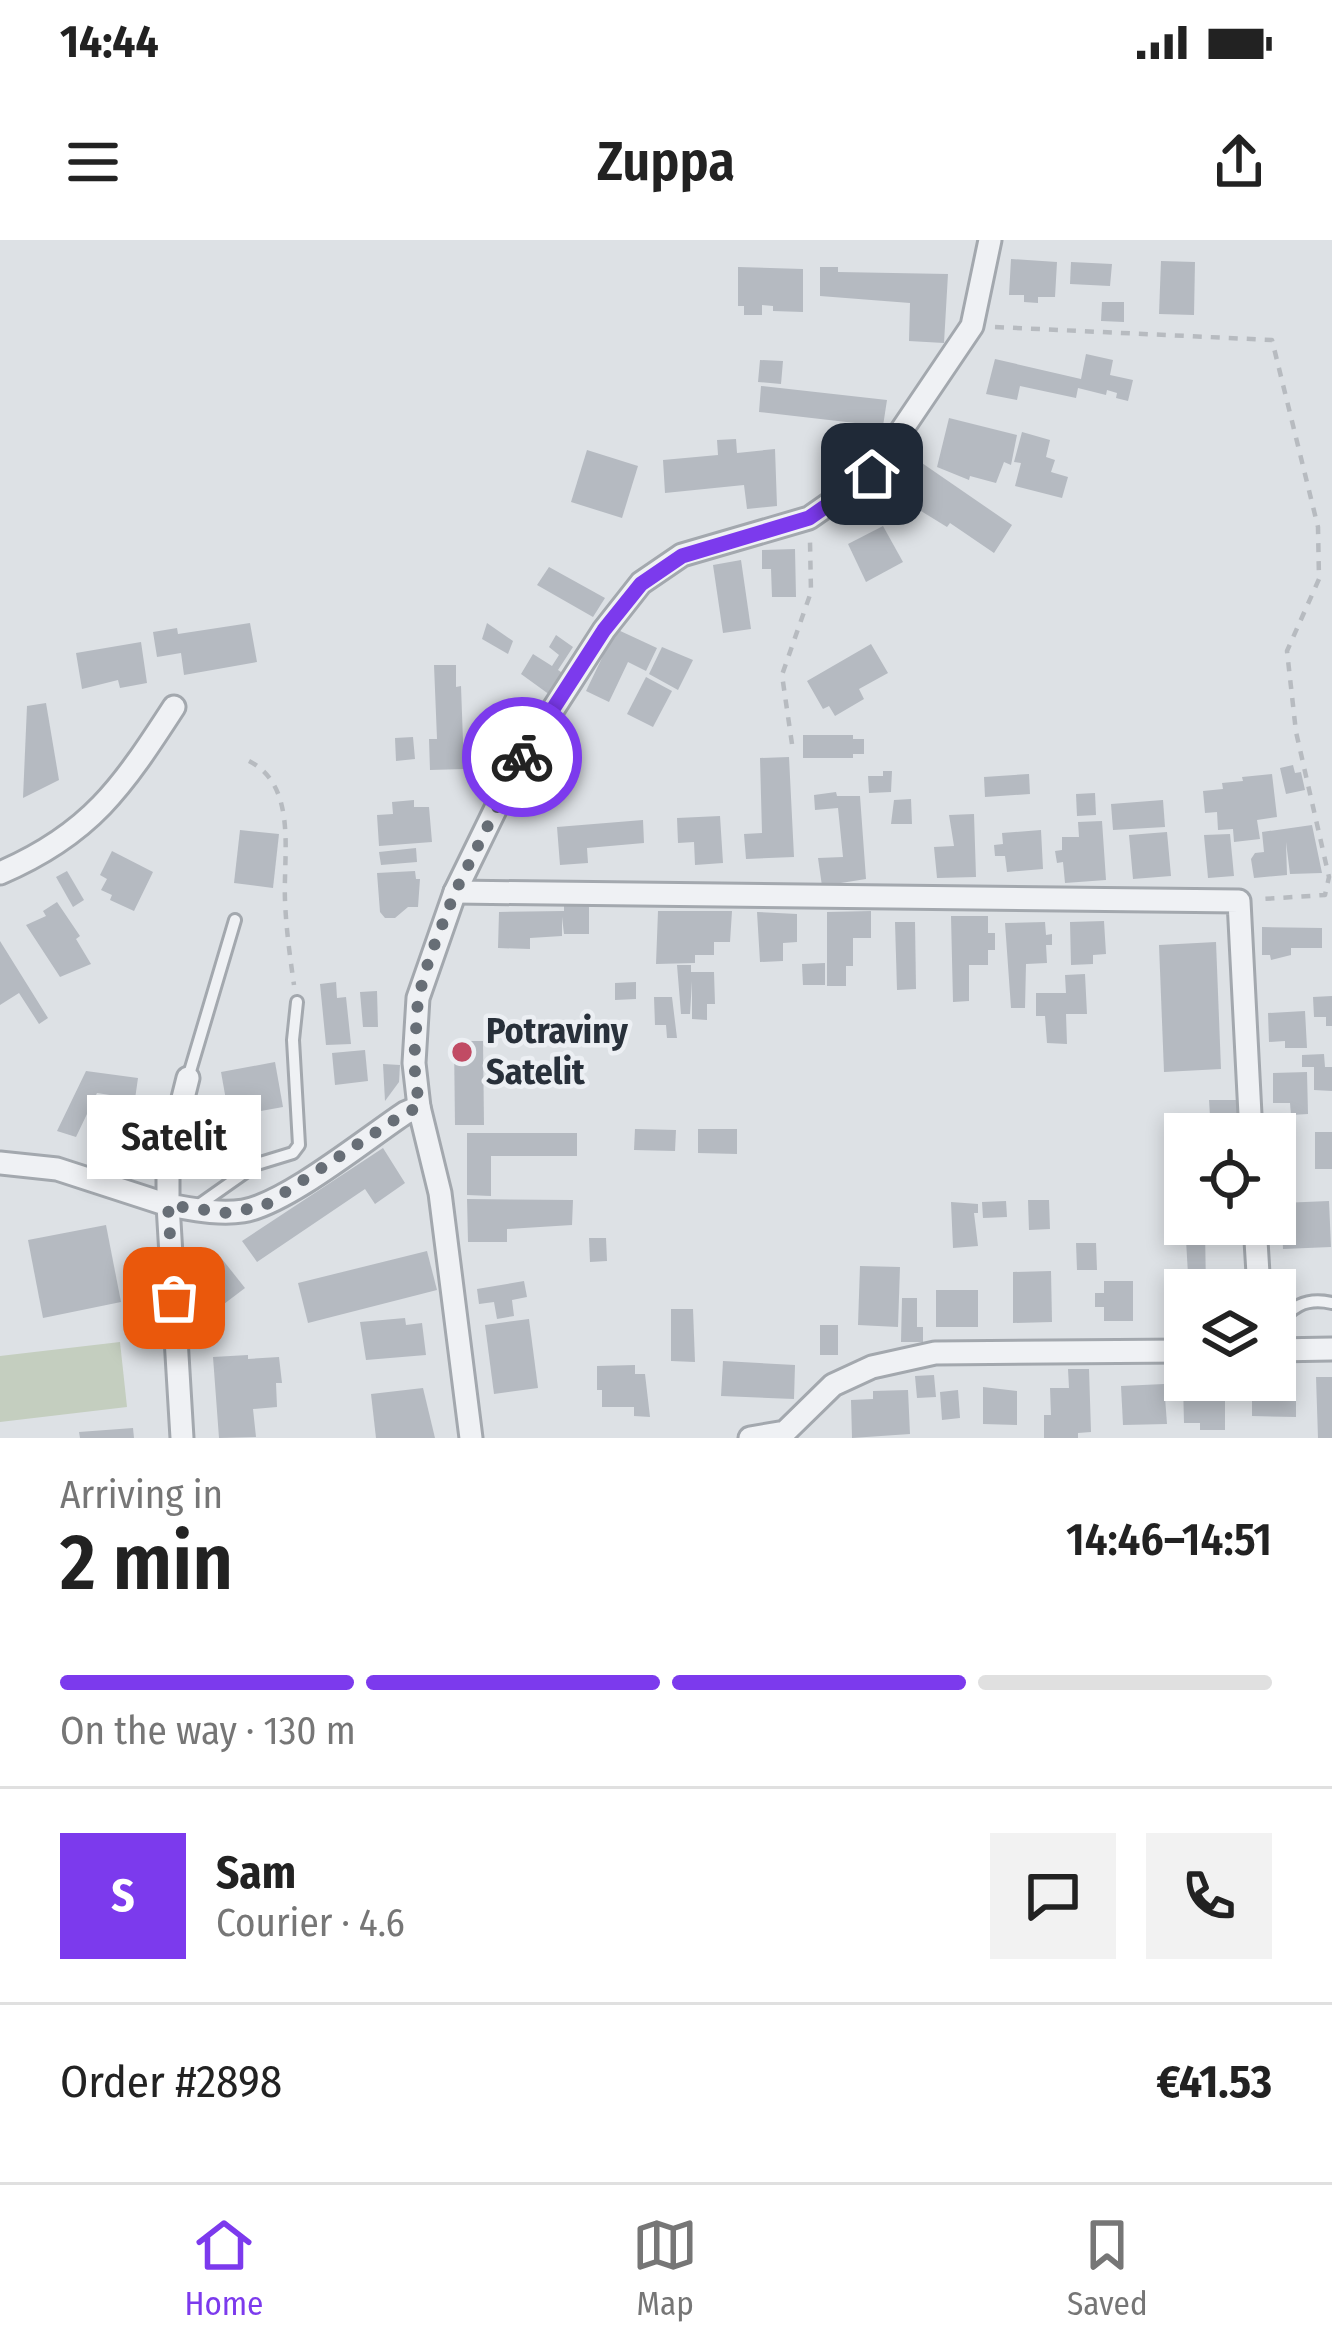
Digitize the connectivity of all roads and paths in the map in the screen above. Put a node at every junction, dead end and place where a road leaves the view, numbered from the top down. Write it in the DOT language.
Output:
graph roads {
  1 [pos="989,240"];
  2 [pos="972,326"];
  3 [pos="809,518"];
  4 [pos="174,707"];
  5 [pos="792,743"];
  6 [pos="249,761"];
  7 [pos="0,873"];
  8 [pos="455,892"];
  9 [pos="1239,901"];
  10 [pos="235,920"];
  11 [pos="297,1002"];
  12 [pos="188,1078"];
  13 [pos="419,1107"];
  14 [pos="1250,1113"];
  15 [pos="0,1163"];
  16 [pos="168,1205"];
  17 [pos="193,1209"];
  18 [pos="1332,1303"];
  19 [pos="1296,1306"];
  20 [pos="1332,1349"];
  21 [pos="1296,1350"];
  22 [pos="1164,1351"];
  23 [pos="787,1435"];
  24 [pos="182,1438"];
  25 [pos="471,1438"];
  26 [pos="750,1438"];
  1 -- 2 [label="street"];
  2 -- 3 [label="street"];
  2 -- 9 [label="path"];
  3 -- 5 [label="path"];
  3 -- 8 [label="street"];
  4 -- 7 [label="street"];
  6 -- 11 [label="path"];
  8 -- 9 [label="street"];
  8 -- 13 [label="street"];
  9 -- 14 [label="street"];
  10 -- 12 [label="lane"];
  11 -- 17 [label="lane"];
  12 -- 16 [label="street"];
  13 -- 17 [label="street"];
  13 -- 25 [label="street"];
  15 -- 16 [label="street"];
  16 -- 17 [label="street"];
  16 -- 24 [label="street"];
  18 -- 19 [label="lane"];
  20 -- 21 [label="street"];
  22 -- 23 [label="street"];
  23 -- 26 [label="street"];
}
